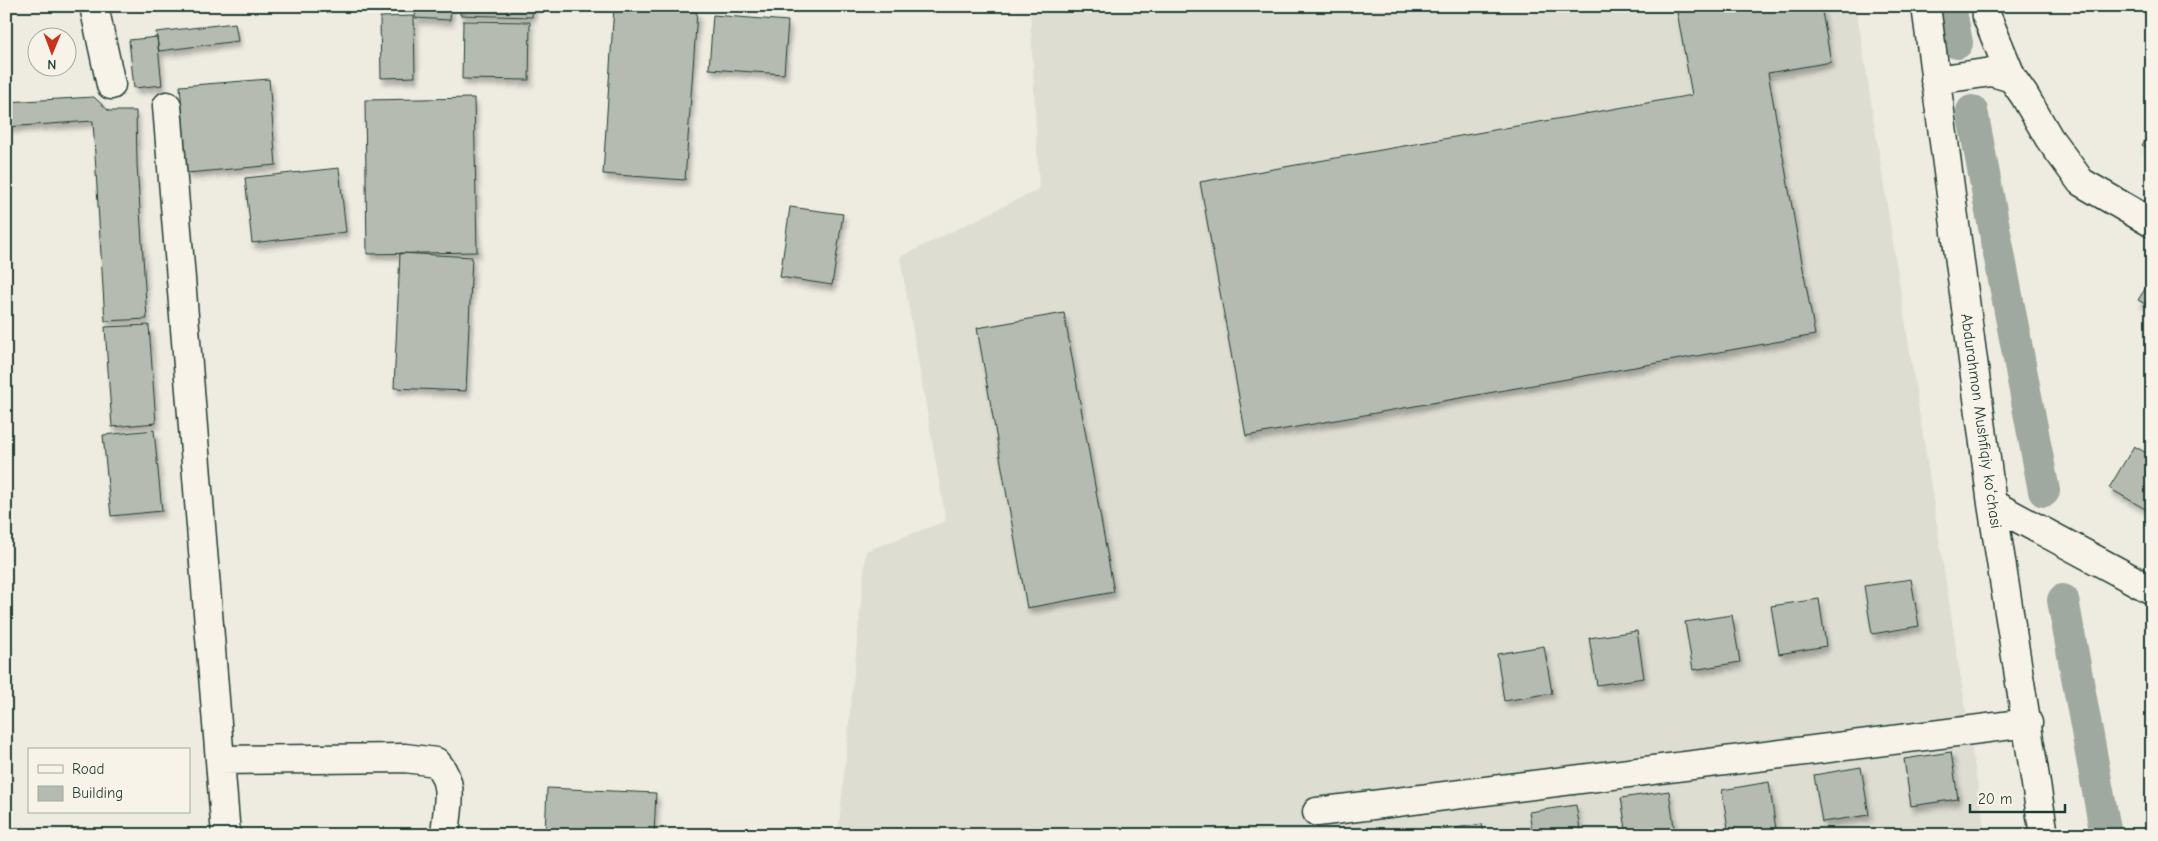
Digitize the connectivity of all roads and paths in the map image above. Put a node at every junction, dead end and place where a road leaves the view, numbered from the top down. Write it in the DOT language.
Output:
graph roads {
  1 [pos="94,6"];
  2 [pos="1926,6"];
  3 [pos="1986,6"];
  4 [pos="2012,78"];
  5 [pos="1935,80"];
  6 [pos="111,85"];
  7 [pos="167,106"];
  8 [pos="2152,223"];
  9 [pos="1992,504"];
  10 [pos="2152,590"];
  11 [pos="2028,723"];
  12 [pos="220,760"];
  13 [pos="1317,812"];
  14 [pos="226,835"];
  15 [pos="445,835"];
  16 [pos="2044,835"];
  1 -- 6 [label="street"];
  2 -- 5 [label="street, Abdurahmon Mushfiqiy koʻchasi"];
  3 -- 4 [label="street"];
  4 -- 5 [label="street"];
  4 -- 8 [label="street"];
  5 -- 9 [label="street, Abdurahmon Mushfiqiy koʻchasi"];
  7 -- 12 [label="street"];
  9 -- 10 [label="street"];
  9 -- 11 [label="street, Abdurahmon Mushfiqiy koʻchasi"];
  11 -- 13 [label="street"];
  11 -- 16 [label="street, Abdurahmon Mushfiqiy koʻchasi"];
  12 -- 14 [label="street"];
  12 -- 15 [label="street"];
}
